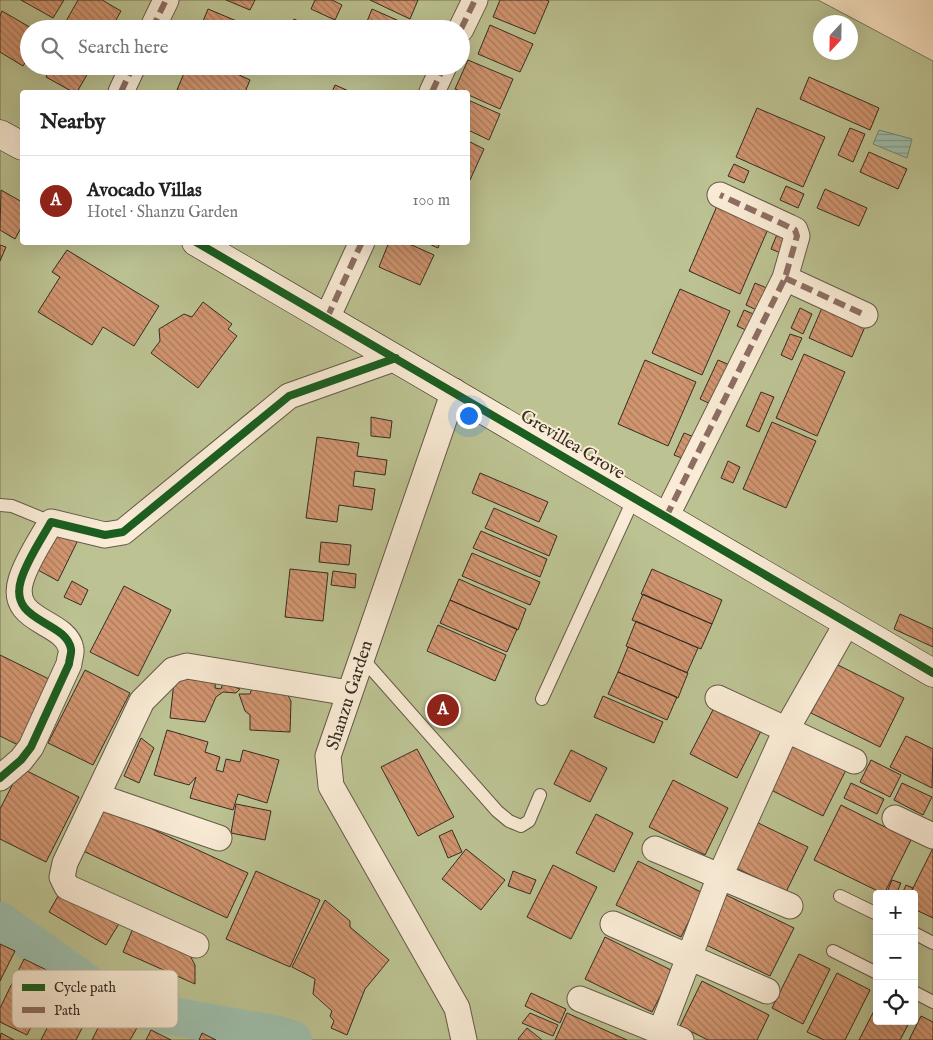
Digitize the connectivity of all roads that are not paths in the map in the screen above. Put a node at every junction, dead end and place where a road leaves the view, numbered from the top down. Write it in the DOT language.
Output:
graph roads {
  1 [pos="166,0"];
  2 [pos="475,0"];
  3 [pos="156,20"];
  4 [pos="465,20"];
  5 [pos="130,75"];
  6 [pos="440,75"];
  7 [pos="122,90"];
  8 [pos="433,90"];
  9 [pos="0,134"];
  10 [pos="20,145"];
  11 [pos="720,195"];
  12 [pos="201,245"];
  13 [pos="361,245"];
  14 [pos="785,278"];
  15 [pos="865,315"];
  16 [pos="327,318"];
  17 [pos="396,358"];
  18 [pos="454,391"];
  19 [pos="634,498"];
  20 [pos="0,505"];
  21 [pos="666,517"];
  22 [pos="51,522"];
  23 [pos="847,623"];
  24 [pos="361,657"];
  25 [pos="933,673"];
  26 [pos="348,693"];
  27 [pos="718,698"];
  28 [pos="542,699"];
  29 [pos="786,730"];
  30 [pos="854,761"];
  31 [pos="0,778"];
  32 [pos="540,795"];
  33 [pos="97,796"];
  34 [pos="895,818"];
  35 [pos="933,836"];
  36 [pos="219,838"];
  37 [pos="655,849"];
  38 [pos="720,876"];
  39 [pos="840,896"];
  40 [pos="790,906"];
  41 [pos="873,912"];
  42 [pos="613,924"];
  43 [pos="918,935"];
  44 [pos="933,942"];
  45 [pos="196,944"];
  46 [pos="833,951"];
  47 [pos="688,956"];
  48 [pos="873,971"];
  49 [pos="768,991"];
  50 [pos="918,994"];
  51 [pos="580,998"];
  52 [pos="933,1002"];
  53 [pos="671,1036"];
  54 [pos="464,1040"];
  1 -- 3 [label="street"];
  2 -- 4 [label="street"];
  5 -- 7 [label="street"];
  6 -- 8 [label="street"];
  9 -- 10 [label="street"];
  11 -- 14 [label="street"];
  12 -- 16 [label="street, Grevillea Grove"];
  13 -- 16 [label="street"];
  14 -- 15 [label="street"];
  14 -- 21 [label="street"];
  16 -- 17 [label="street, Grevillea Grove"];
  17 -- 18 [label="street, Grevillea Grove"];
  17 -- 22 [label="street"];
  18 -- 19 [label="street, Grevillea Grove"];
  18 -- 24 [label="street, Shanzu Garden"];
  19 -- 21 [label="street, Grevillea Grove"];
  19 -- 28 [label="lane"];
  20 -- 22 [label="lane"];
  21 -- 23 [label="street, Grevillea Grove"];
  22 -- 31 [label="street"];
  23 -- 25 [label="street, Grevillea Grove"];
  23 -- 29 [label="street"];
  24 -- 26 [label="street, Shanzu Garden"];
  24 -- 32 [label="lane"];
  26 -- 33 [label="street"];
  26 -- 54 [label="street, Shanzu Garden"];
  27 -- 29 [label="street"];
  29 -- 30 [label="street"];
  29 -- 38 [label="street"];
  33 -- 36 [label="street"];
  33 -- 45 [label="street"];
  34 -- 35 [label="street"];
  37 -- 38 [label="street"];
  38 -- 40 [label="street"];
  38 -- 47 [label="street"];
  39 -- 41 [label="lane"];
  42 -- 47 [label="street"];
  43 -- 44 [label="lane"];
  46 -- 48 [label="lane"];
  47 -- 49 [label="street"];
  47 -- 53 [label="street"];
  50 -- 52 [label="lane"];
  51 -- 53 [label="street"];
}
